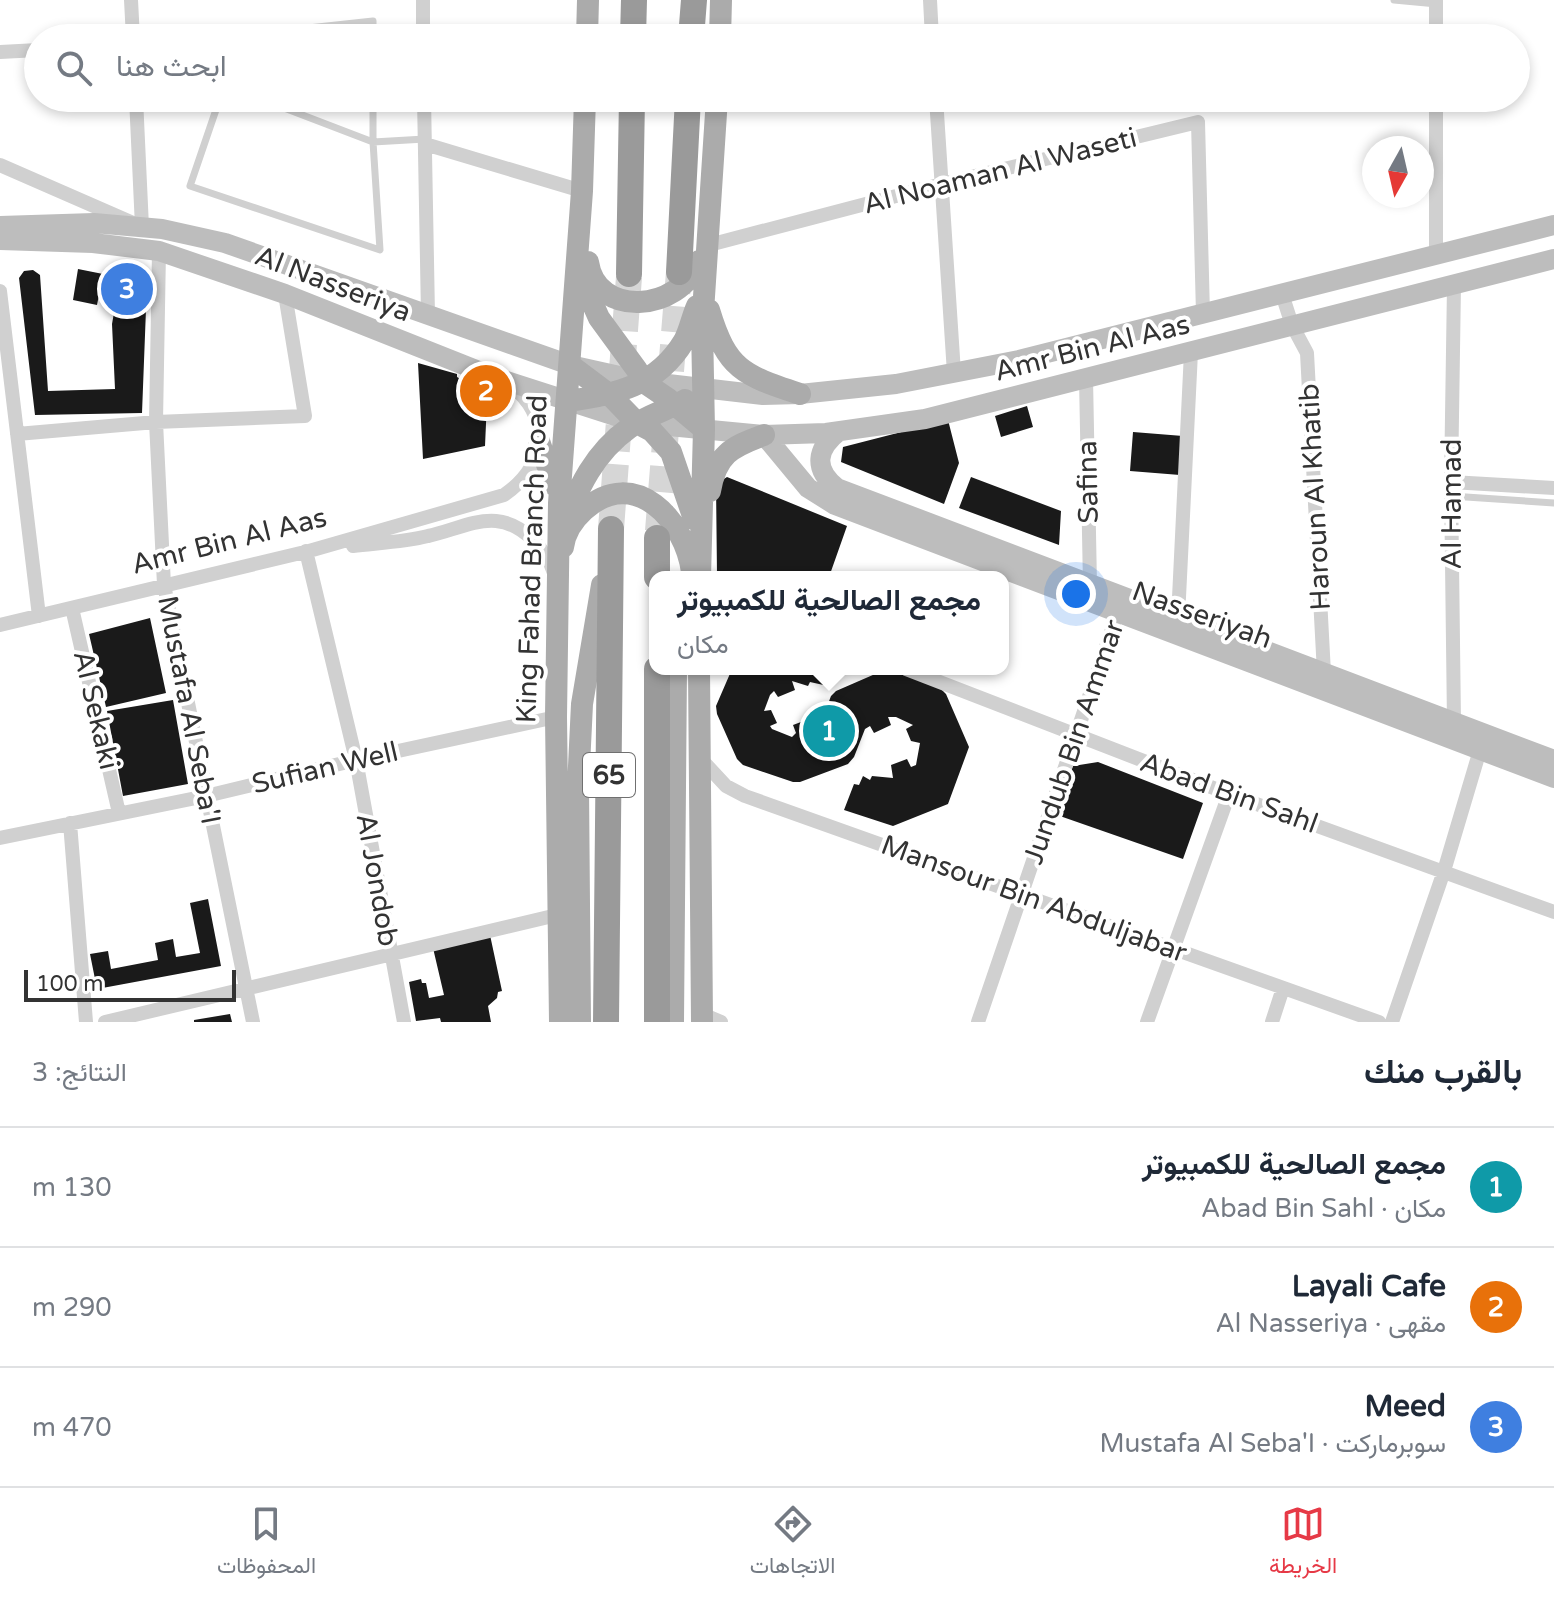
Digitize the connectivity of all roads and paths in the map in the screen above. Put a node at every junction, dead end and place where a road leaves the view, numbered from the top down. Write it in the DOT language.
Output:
graph roads {
  1 [pos="131,0"];
  2 [pos="423,0"];
  3 [pos="588,0"];
  4 [pos="634,0"];
  5 [pos="694,0"];
  6 [pos="721,0"];
  7 [pos="930,0"];
  8 [pos="1394,0"];
  9 [pos="1436,2"];
  10 [pos="132,24"];
  11 [pos="345,24"];
  12 [pos="373,24"];
  13 [pos="423,24"];
  14 [pos="587,24"];
  15 [pos="633,24"];
  16 [pos="692,24"];
  17 [pos="720,24"];
  18 [pos="931,24"];
  19 [pos="1436,24"];
  20 [pos="24,51"];
  21 [pos="0,52"];
  22 [pos="137,112"];
  23 [pos="215,112"];
  24 [pos="295,112"];
  25 [pos="373,112"];
  26 [pos="424,112"];
  27 [pos="584,112"];
  28 [pos="632,112"];
  29 [pos="687,112"];
  30 [pos="716,112"];
  31 [pos="937,112"];
  32 [pos="1436,112"];
  33 [pos="373,142"];
  34 [pos="425,142"];
  35 [pos="0,165"];
  36 [pos="942,184"];
  37 [pos="581,208"];
  38 [pos="710,221"];
  39 [pos="1554,225"];
  40 [pos="0,226"];
  41 [pos="142,227"];
  42 [pos="0,240"];
  43 [pos="709,245"];
  44 [pos="159,251"];
  45 [pos="1436,255"];
  46 [pos="1554,259"];
  47 [pos="679,272"];
  48 [pos="629,274"];
  49 [pos="1454,285"];
  50 [pos="0,291"];
  51 [pos="704,293"];
  52 [pos="285,294"];
  53 [pos="1282,294"];
  54 [pos="1203,314"];
  55 [pos="428,315"];
  56 [pos="1292,325"];
  57 [pos="1191,352"];
  58 [pos="570,365"];
  59 [pos="954,373"];
  60 [pos="494,377"];
  61 [pos="1086,378"];
  62 [pos="642,381"];
  63 [pos="703,390"];
  64 [pos="800,394"];
  65 [pos="610,395"];
  66 [pos="567,401"];
  67 [pos="675,405"];
  68 [pos="156,422"];
  69 [pos="637,423"];
  70 [pos="704,429"];
  71 [pos="839,431"];
  72 [pos="17,434"];
  73 [pos="764,435"];
  74 [pos="539,441"];
  75 [pos="1554,488"];
  76 [pos="1451,489"];
  77 [pos="559,503"];
  78 [pos="1554,503"];
  79 [pos="611,529"];
  80 [pos="559,534"];
  81 [pos="657,538"];
  82 [pos="701,544"];
  83 [pos="308,551"];
  84 [pos="660,571"];
  85 [pos="692,571"];
  86 [pos="700,571"];
  87 [pos="558,584"];
  88 [pos="164,585"];
  89 [pos="1090,585"];
  90 [pos="1120,606"];
  91 [pos="72,608"];
  92 [pos="39,616"];
  93 [pos="1178,618"];
  94 [pos="0,625"];
  95 [pos="1324,673"];
  96 [pos="657,675"];
  97 [pos="676,675"];
  98 [pos="699,675"];
  99 [pos="921,675"];
  100 [pos="556,717"];
  101 [pos="1454,723"];
  102 [pos="1076,735"];
  103 [pos="1480,750"];
  104 [pos="700,758"];
  105 [pos="356,760"];
  106 [pos="1554,760"];
  107 [pos="1554,778"];
  108 [pos="1229,794"];
  109 [pos="206,796"];
  110 [pos="119,813"];
  111 [pos="70,823"];
  112 [pos="0,838"];
  113 [pos="1444,871"];
  114 [pos="1022,895"];
  115 [pos="1554,912"];
  116 [pos="557,915"];
  117 [pos="1173,949"];
  118 [pos="391,955"];
  119 [pos="1283,988"];
  120 [pos="246,989"];
  121 [pos="708,1019"];
  122 [pos="86,1022"];
  123 [pos="105,1022"];
  124 [pos="253,1022"];
  125 [pos="404,1022"];
  126 [pos="560,1022"];
  127 [pos="580,1022"];
  128 [pos="606,1022"];
  129 [pos="657,1022"];
  130 [pos="673,1022"];
  131 [pos="978,1022"];
  132 [pos="1147,1022"];
  133 [pos="1272,1022"];
  134 [pos="1379,1022"];
  135 [pos="1392,1022"];
  1 -- 10 [label="street"];
  2 -- 13 [label="street"];
  3 -- 14 [label="main road"];
  4 -- 15 [label="highway"];
  5 -- 16 [label="highway"];
  6 -- 17 [label="main road"];
  7 -- 18 [label="street"];
  8 -- 9 [label="lane"];
  9 -- 19 [label="street"];
  11 -- 12 [label="lane"];
  20 -- 21 [label="street"];
  22 -- 41 [label="street"];
  23 -- 33 [label="lane"];
  24 -- 33 [label="lane"];
  25 -- 33 [label="lane"];
  26 -- 34 [label="street"];
  27 -- 37 [label="main road, King Fahad Branch Road"];
  28 -- 48 [label="highway"];
  29 -- 47 [label="highway"];
  30 -- 38 [label="main road"];
  31 -- 36 [label="street"];
  32 -- 45 [label="street"];
  33 -- 34 [label="lane"];
  34 -- 37 [label="street"];
  34 -- 55 [label="street"];
  35 -- 41 [label="street"];
  36 -- 43 [label="street, Al Noaman Al Waseti"];
  36 -- 54 [label="street, Al Noaman Al Waseti"];
  36 -- 59 [label="street"];
  37 -- 38 [label="main road"];
  37 -- 58 [label="main road, King Fahad Branch Road"];
  37 -- 62 [label="main road"];
  38 -- 43 [label="main road"];
  39 -- 45 [label="main road, Amr Bin Al Aas"];
  40 -- 41 [label="main road, Al Nasseriya"];
  41 -- 55 [label="main road, Al Nasseriya"];
  42 -- 44 [label="main road, Al Nasseriya"];
  43 -- 51 [label="main road"];
  44 -- 52 [label="main road, Al Nasseriya"];
  44 -- 68 [label="street, Mustafa Al Seba'I"];
  45 -- 53 [label="main road, Amr Bin Al Aas"];
  46 -- 49 [label="main road, Amr Bin Al Aas"];
  49 -- 56 [label="main road, Amr Bin Al Aas"];
  49 -- 76 [label="street, Al Hamad"];
  50 -- 72 [label="street"];
  51 -- 62 [label="main road"];
  51 -- 63 [label="main road"];
  51 -- 64 [label="main road"];
  52 -- 60 [label="main road, Al Nasseriya"];
  52 -- 68 [label="street"];
  53 -- 54 [label="main road, Amr Bin Al Aas"];
  53 -- 56 [label="street, Haroun Al Khatib"];
  54 -- 59 [label="main road, Amr Bin Al Aas"];
  55 -- 58 [label="main road, Al Nasseriya"];
  56 -- 57 [label="main road, Amr Bin Al Aas"];
  56 -- 95 [label="street, Haroun Al Khatib"];
  57 -- 61 [label="main road, Amr Bin Al Aas"];
  57 -- 93 [label="street"];
  58 -- 62 [label="main road, Al Nasseriya"];
  58 -- 65 [label="main road"];
  58 -- 66 [label="main road, King Fahad Branch Road"];
  59 -- 64 [label="main road, Amr Bin Al Aas"];
  60 -- 66 [label="main road, Al Nasseriya"];
  60 -- 74 [label="street"];
  61 -- 71 [label="main road, Amr Bin Al Aas"];
  61 -- 89 [label="street, Safina"];
  62 -- 63 [label="main road, Amr Bin Al Aas"];
  62 -- 65 [label="main road"];
  62 -- 67 [label="main road"];
  63 -- 64 [label="main road, Amr Bin Al Aas"];
  63 -- 67 [label="main road"];
  63 -- 70 [label="main road"];
  65 -- 66 [label="main road"];
  65 -- 69 [label="main road"];
  66 -- 69 [label="main road, Al Nasseriya"];
  66 -- 77 [label="main road, King Fahad Branch Road"];
  67 -- 69 [label="main road"];
  67 -- 70 [label="main road"];
  68 -- 72 [label="street"];
  68 -- 88 [label="street, Mustafa Al Seba'I"];
  69 -- 70 [label="main road, Amr Bin Al Aas"];
  69 -- 80 [label="main road"];
  69 -- 82 [label="main road"];
  70 -- 73 [label="main road, Amr Bin Al Aas"];
  70 -- 82 [label="main road"];
  71 -- 73 [label="main road, Amr Bin Al Aas"];
  71 -- 89 [label="main road, Nasseriyah"];
  72 -- 92 [label="street"];
  73 -- 82 [label="main road"];
  73 -- 90 [label="main road, Nasseriyah"];
  74 -- 77 [label="main road"];
  74 -- 83 [label="street, Amr Bin Al Aas"];
  75 -- 76 [label="street"];
  76 -- 78 [label="lane"];
  76 -- 101 [label="street, Al Hamad"];
  77 -- 80 [label="main road, King Fahad Branch Road"];
  79 -- 127 [label="main road"];
  79 -- 128 [label="highway, 65"];
  80 -- 87 [label="main road, King Fahad Branch Road"];
  81 -- 84 [label="highway"];
  82 -- 86 [label="main road"];
  83 -- 87 [label="street"];
  83 -- 88 [label="street, Amr Bin Al Aas"];
  83 -- 105 [label="street, Al Jondob"];
  85 -- 87 [label="main road"];
  87 -- 100 [label="main road, King Fahad Branch Road"];
  88 -- 91 [label="street, Amr Bin Al Aas"];
  88 -- 109 [label="street, Mustafa Al Seba'I"];
  89 -- 90 [label="main road, Nasseriyah"];
  90 -- 93 [label="main road, Nasseriyah"];
  90 -- 102 [label="street, Jundub Bin Ammar"];
  90 -- 103 [label="main road, Nasseriyah"];
  91 -- 92 [label="street, Amr Bin Al Aas"];
  91 -- 110 [label="street, Al Sekaki"];
  92 -- 94 [label="street, Amr Bin Al Aas"];
  93 -- 95 [label="main road, Nasseriyah"];
  95 -- 101 [label="main road, Nasseriyah"];
  96 -- 129 [label="highway, 65"];
  97 -- 130 [label="main road"];
  98 -- 104 [label="main road"];
  99 -- 102 [label="street, Abad Bin Sahl"];
  100 -- 105 [label="street, Sufian Well"];
  100 -- 116 [label="main road, King Fahad Branch Road"];
  101 -- 106 [label="main road, Nasseriyah"];
  102 -- 108 [label="street, Abad Bin Sahl"];
  102 -- 114 [label="street, Jundub Bin Ammar"];
  103 -- 107 [label="main road, Nasseriyah"];
  103 -- 113 [label="street"];
  104 -- 114 [label="street, Mansour Bin Abduljabar"];
  104 -- 121 [label="main road"];
  105 -- 109 [label="street, Sufian Well"];
  105 -- 118 [label="street, Al Jondob"];
  108 -- 113 [label="street, Abad Bin Sahl"];
  108 -- 117 [label="street"];
  109 -- 110 [label="street, Sufian Well"];
  109 -- 120 [label="street, Mustafa Al Seba'I"];
  110 -- 111 [label="street, Sufian Well"];
  111 -- 112 [label="street, Sufian Well"];
  111 -- 122 [label="street"];
  113 -- 115 [label="street, Abad Bin Sahl"];
  113 -- 135 [label="street"];
  114 -- 117 [label="street, Mansour Bin Abduljabar"];
  114 -- 131 [label="street, Jundub Bin Ammar"];
  116 -- 118 [label="street"];
  116 -- 126 [label="main road, King Fahad Branch Road"];
  117 -- 119 [label="street, Mansour Bin Abduljabar"];
  117 -- 132 [label="street"];
  118 -- 120 [label="street"];
  118 -- 125 [label="street, Al Jondob"];
  119 -- 133 [label="street"];
  119 -- 134 [label="street, Mansour Bin Abduljabar"];
  120 -- 123 [label="street"];
  120 -- 124 [label="street, Mustafa Al Seba'I"];
}
